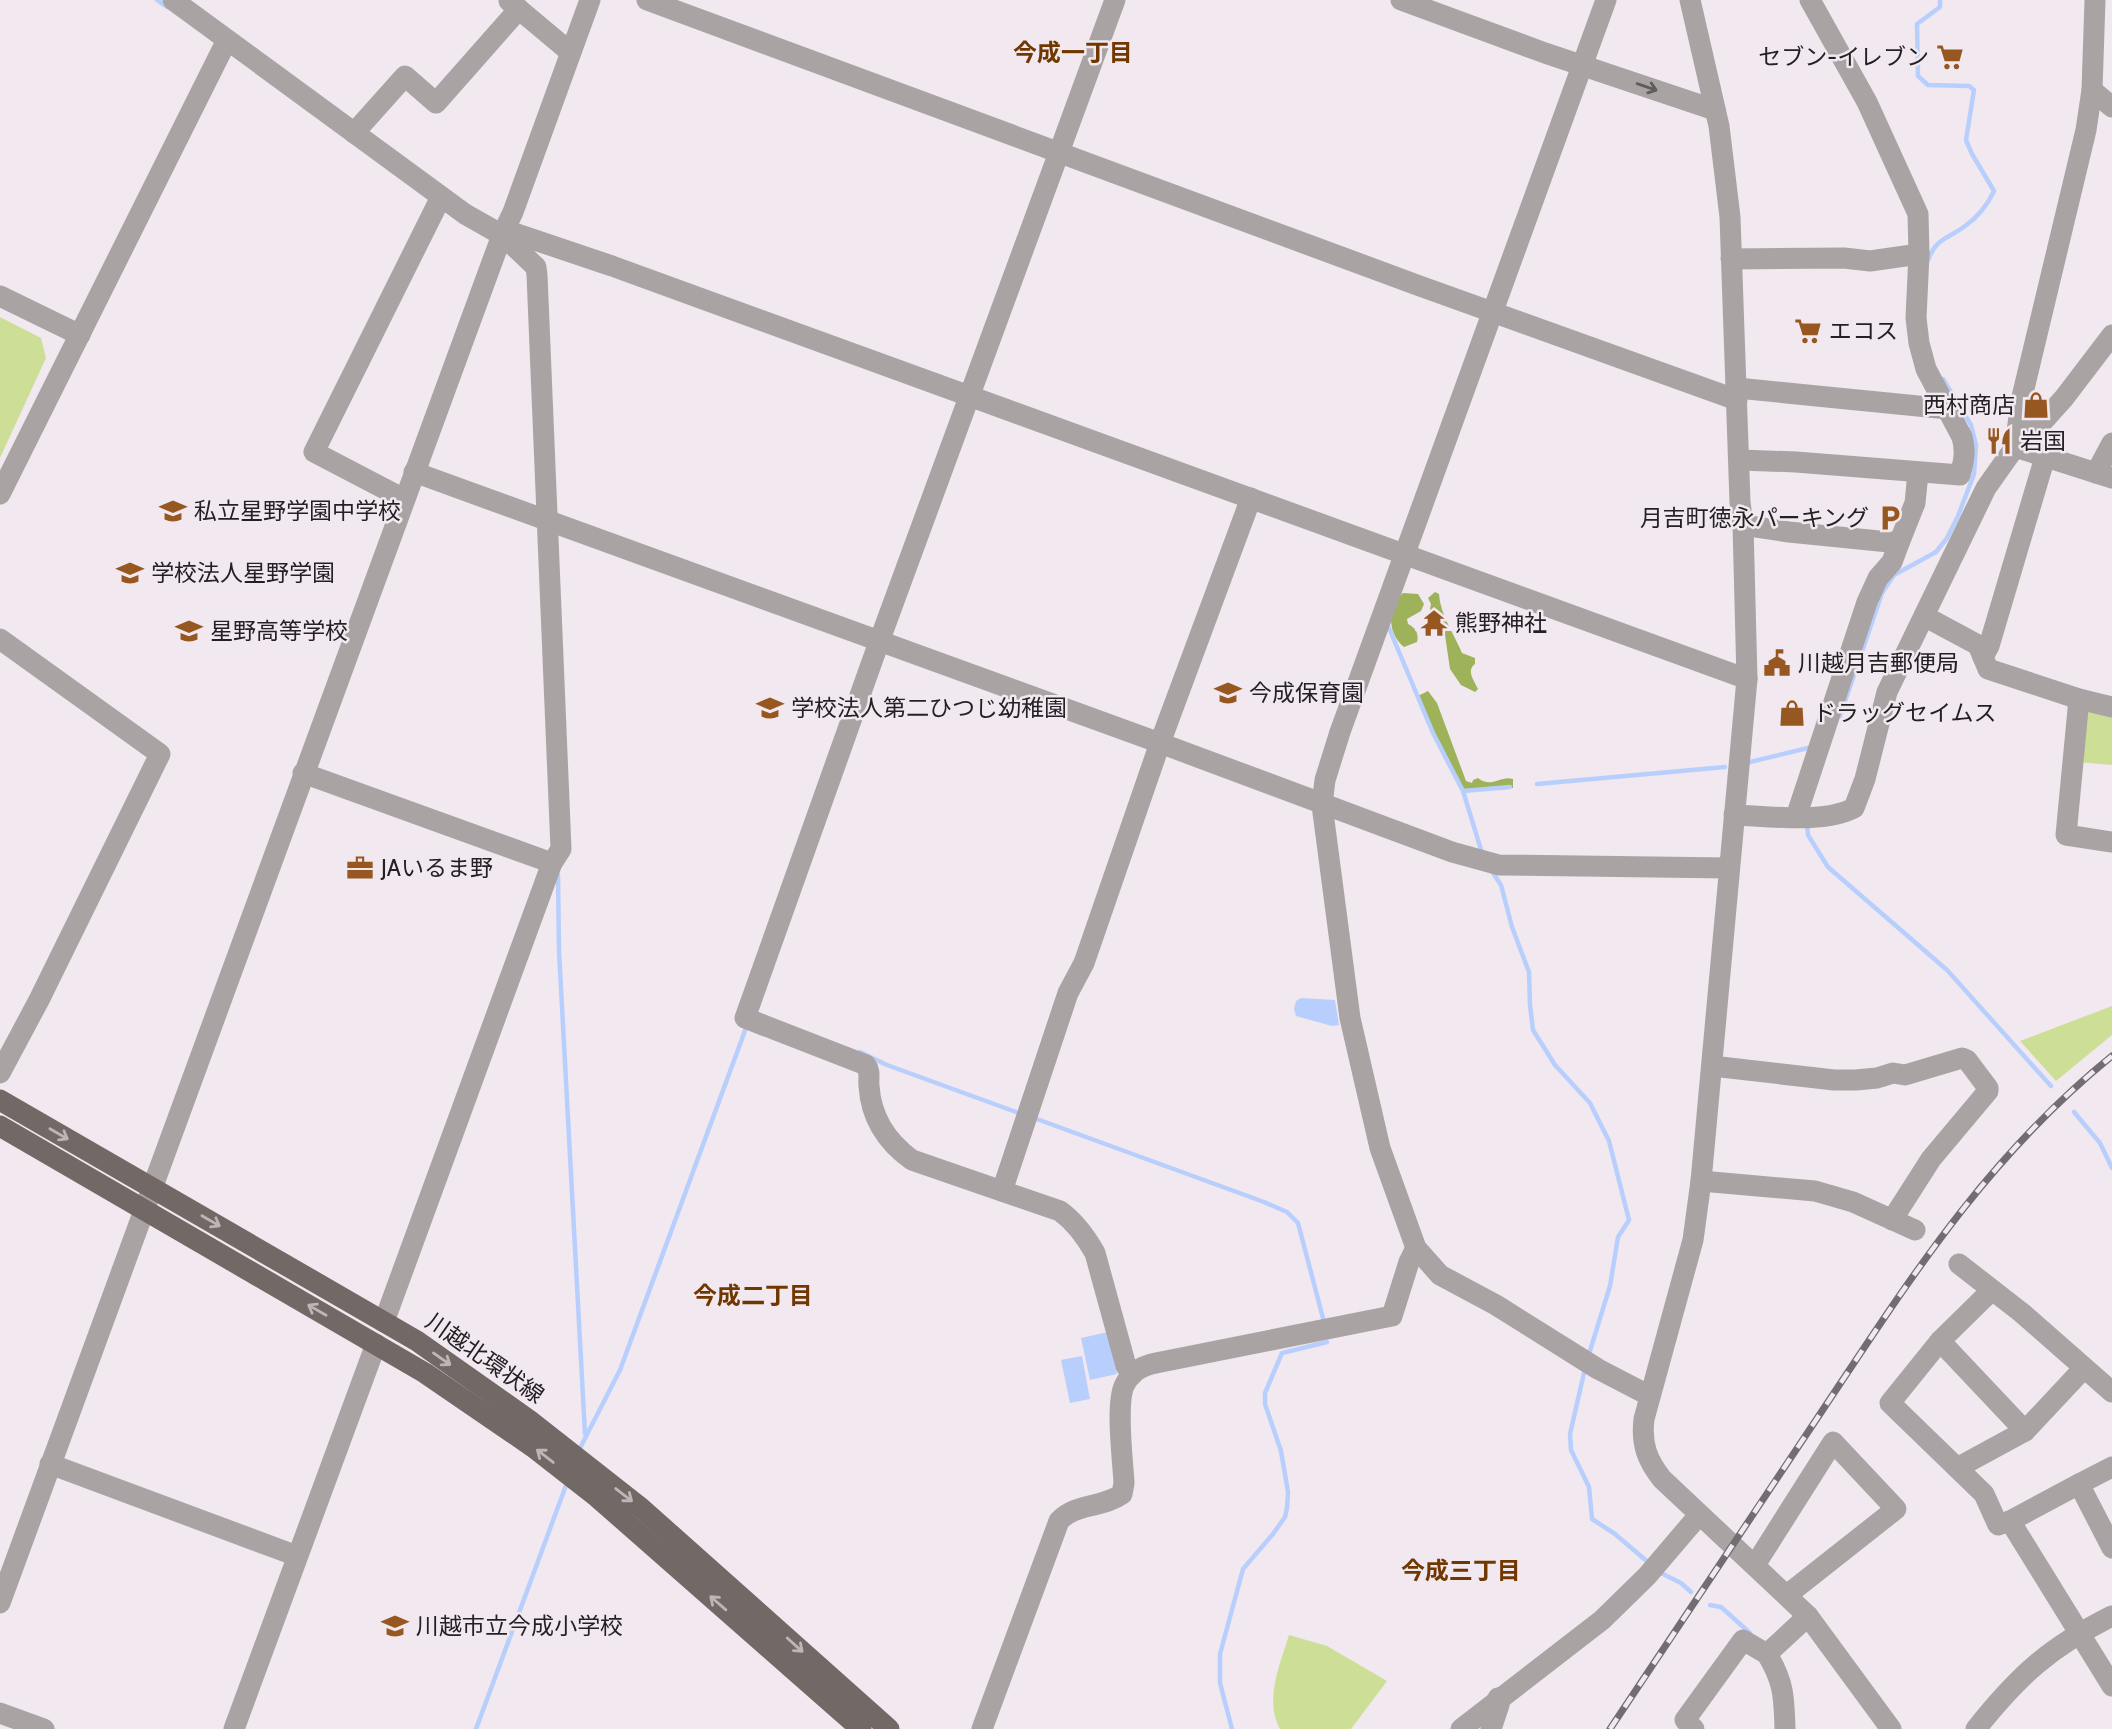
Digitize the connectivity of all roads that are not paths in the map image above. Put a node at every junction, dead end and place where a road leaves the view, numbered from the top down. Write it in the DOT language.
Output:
graph roads {
  1 [pos="173,0"];
  2 [pos="590,0"];
  3 [pos="648,0"];
  4 [pos="1115,0"];
  5 [pos="1401,0"];
  6 [pos="1606,0"];
  7 [pos="1690,0"];
  8 [pos="1810,0"];
  9 [pos="2095,0"];
  10 [pos="513,5"];
  11 [pos="227,40"];
  12 [pos="570,52"];
  13 [pos="1582,65"];
  14 [pos="2092,90"];
  15 [pos="2112,107"];
  16 [pos="1715,110"];
  17 [pos="354,133"];
  18 [pos="1059,153"];
  19 [pos="441,197"];
  20 [pos="502,235"];
  21 [pos="1919,254"];
  22 [pos="1731,259"];
  23 [pos="0,296"];
  24 [pos="1493,311"];
  25 [pos="80,335"];
  26 [pos="2112,335"];
  27 [pos="1737,394"];
  28 [pos="970,396"];
  29 [pos="1948,409"];
  30 [pos="2112,443"];
  31 [pos="2015,447"];
  32 [pos="2046,457"];
  33 [pos="1741,460"];
  34 [pos="414,472"];
  35 [pos="1918,473"];
  36 [pos="1960,475"];
  37 [pos="2104,475"];
  38 [pos="1986,488"];
  39 [pos="0,494"];
  40 [pos="1251,498"];
  41 [pos="404,499"];
  42 [pos="543,519"];
  43 [pos="1743,525"];
  44 [pos="1899,543"];
  45 [pos="1404,554"];
  46 [pos="1924,616"];
  47 [pos="0,639"];
  48 [pos="879,642"];
  49 [pos="1983,657"];
  50 [pos="1747,679"];
  51 [pos="2079,699"];
  52 [pos="2112,707"];
  53 [pos="1160,743"];
  54 [pos="303,773"];
  55 [pos="1322,805"];
  56 [pos="1734,815"];
  57 [pos="1806,816"];
  58 [pos="2112,842"];
  59 [pos="552,863"];
  60 [pos="1729,868"];
  61 [pos="1712,1066"];
  62 [pos="0,1073"];
  63 [pos="0,1100"];
  64 [pos="0,1126"];
  65 [pos="1701,1181"];
  66 [pos="152,1187"];
  67 [pos="1002,1191"];
  68 [pos="144,1210"];
  69 [pos="1892,1220"];
  70 [pos="1915,1230"];
  71 [pos="1416,1248"];
  72 [pos="1959,1264"];
  73 [pos="1992,1290"];
  74 [pos="384,1322"];
  75 [pos="1940,1341"];
  76 [pos="376,1344"];
  77 [pos="2084,1368"];
  78 [pos="1132,1375"];
  79 [pos="2112,1392"];
  80 [pos="1650,1396"];
  81 [pos="2025,1431"];
  82 [pos="50,1464"];
  83 [pos="2112,1467"];
  84 [pos="1957,1468"];
  85 [pos="2079,1484"];
  86 [pos="1699,1515"];
  87 [pos="2010,1521"];
  88 [pos="2112,1548"];
  89 [pos="298,1556"];
  90 [pos="1755,1565"];
  91 [pos="1787,1595"];
  92 [pos="0,1603"];
  93 [pos="1808,1616"];
  94 [pos="2112,1616"];
  95 [pos="2078,1633"];
  96 [pos="1767,1654"];
  97 [pos="2112,1686"];
  98 [pos="1498,1698"];
  99 [pos="0,1713"];
  100 [pos="44,1729"];
  101 [pos="234,1729"];
  102 [pos="861,1729"];
  103 [pos="889,1729"];
  104 [pos="982,1729"];
  105 [pos="1461,1729"];
  106 [pos="1491,1729"];
  107 [pos="1694,1729"];
  108 [pos="1785,1729"];
  109 [pos="1891,1729"];
  110 [pos="1976,1729"];
  1 -- 11 [label="street"];
  2 -- 12 [label="street"];
  3 -- 18 [label="street"];
  4 -- 18 [label="street"];
  5 -- 13 [label="street"];
  6 -- 13 [label="street"];
  7 -- 16 [label="street"];
  8 -- 21 [label="street"];
  9 -- 14 [label="street"];
  10 -- 12 [label="street"];
  10 -- 17 [label="street"];
  11 -- 17 [label="street"];
  11 -- 25 [label="street"];
  12 -- 20 [label="street"];
  13 -- 16 [label="street, one-way"];
  13 -- 24 [label="street"];
  14 -- 15 [label="street"];
  14 -- 31 [label="street"];
  16 -- 22 [label="street"];
  17 -- 19 [label="street"];
  18 -- 24 [label="street"];
  18 -- 28 [label="street"];
  19 -- 20 [label="street"];
  19 -- 41 [label="street"];
  20 -- 28 [label="street"];
  20 -- 34 [label="street"];
  20 -- 42 [label="street"];
  21 -- 22 [label="street"];
  21 -- 29 [label="street"];
  22 -- 27 [label="street"];
  23 -- 25 [label="street"];
  24 -- 27 [label="street"];
  24 -- 45 [label="street"];
  25 -- 39 [label="street"];
  26 -- 31 [label="street"];
  27 -- 29 [label="street"];
  27 -- 33 [label="street"];
  28 -- 40 [label="street"];
  28 -- 48 [label="street"];
  29 -- 36 [label="street"];
  30 -- 37 [label="street"];
  31 -- 32 [label="street"];
  31 -- 38 [label="street"];
  32 -- 37 [label="street"];
  32 -- 49 [label="street"];
  33 -- 35 [label="street"];
  33 -- 43 [label="street"];
  34 -- 41 [label="street"];
  34 -- 42 [label="street"];
  35 -- 36 [label="street"];
  35 -- 44 [label="street"];
  36 -- 38 [label="street"];
  38 -- 46 [label="street"];
  40 -- 45 [label="street"];
  40 -- 53 [label="street"];
  41 -- 54 [label="street"];
  42 -- 48 [label="street"];
  42 -- 59 [label="street"];
  43 -- 44 [label="street"];
  43 -- 50 [label="street"];
  44 -- 57 [label="street"];
  45 -- 50 [label="street"];
  45 -- 55 [label="street"];
  46 -- 49 [label="street"];
  46 -- 57 [label="street"];
  47 -- 62 [label="street"];
  48 -- 53 [label="street"];
  48 -- 67 [label="street"];
  49 -- 51 [label="street"];
  50 -- 56 [label="street"];
  51 -- 52 [label="street"];
  51 -- 58 [label="street"];
  53 -- 55 [label="street"];
  53 -- 67 [label="street"];
  54 -- 59 [label="street"];
  54 -- 66 [label="street"];
  55 -- 60 [label="street"];
  55 -- 71 [label="street"];
  56 -- 57 [label="street"];
  56 -- 60 [label="street"];
  59 -- 74 [label="street"];
  60 -- 61 [label="street"];
  61 -- 65 [label="street"];
  61 -- 69 [label="street"];
  63 -- 66 [label="main road, 川越北環状線, one-way"];
  64 -- 68 [label="main road, 川越北環状線"];
  65 -- 69 [label="street"];
  65 -- 80 [label="street"];
  66 -- 68 [label="street"];
  66 -- 74 [label="main road, 川越北環状線, one-way"];
  67 -- 78 [label="street"];
  76 -- 68 [label="main road, 川越北環状線, one-way"];
  68 -- 82 [label="street"];
  69 -- 70 [label="street"];
  71 -- 78 [label="street"];
  71 -- 80 [label="street"];
  72 -- 73 [label="street"];
  73 -- 75 [label="street"];
  73 -- 77 [label="street"];
  74 -- 103 [label="main road, 川越北環状線, one-way"];
  75 -- 81 [label="street"];
  75 -- 84 [label="street"];
  76 -- 89 [label="street"];
  102 -- 76 [label="main road, 川越北環状線, one-way"];
  77 -- 79 [label="street"];
  77 -- 81 [label="street"];
  78 -- 104 [label="street"];
  80 -- 86 [label="street"];
  81 -- 84 [label="street"];
  82 -- 89 [label="street"];
  82 -- 92 [label="street"];
  83 -- 85 [label="street"];
  84 -- 87 [label="street"];
  85 -- 87 [label="street"];
  85 -- 88 [label="street"];
  86 -- 90 [label="street"];
  86 -- 98 [label="street"];
  87 -- 95 [label="street"];
  89 -- 101 [label="street"];
  90 -- 91 [label="street"];
  90 -- 91 [label="street"];
  91 -- 93 [label="street"];
  93 -- 96 [label="street"];
  93 -- 109 [label="street"];
  94 -- 95 [label="street"];
  95 -- 97 [label="street"];
  95 -- 110 [label="street"];
  96 -- 107 [label="street"];
  96 -- 108 [label="street"];
  98 -- 105 [label="street"];
  98 -- 106 [label="street"];
  99 -- 100 [label="street"];
}
